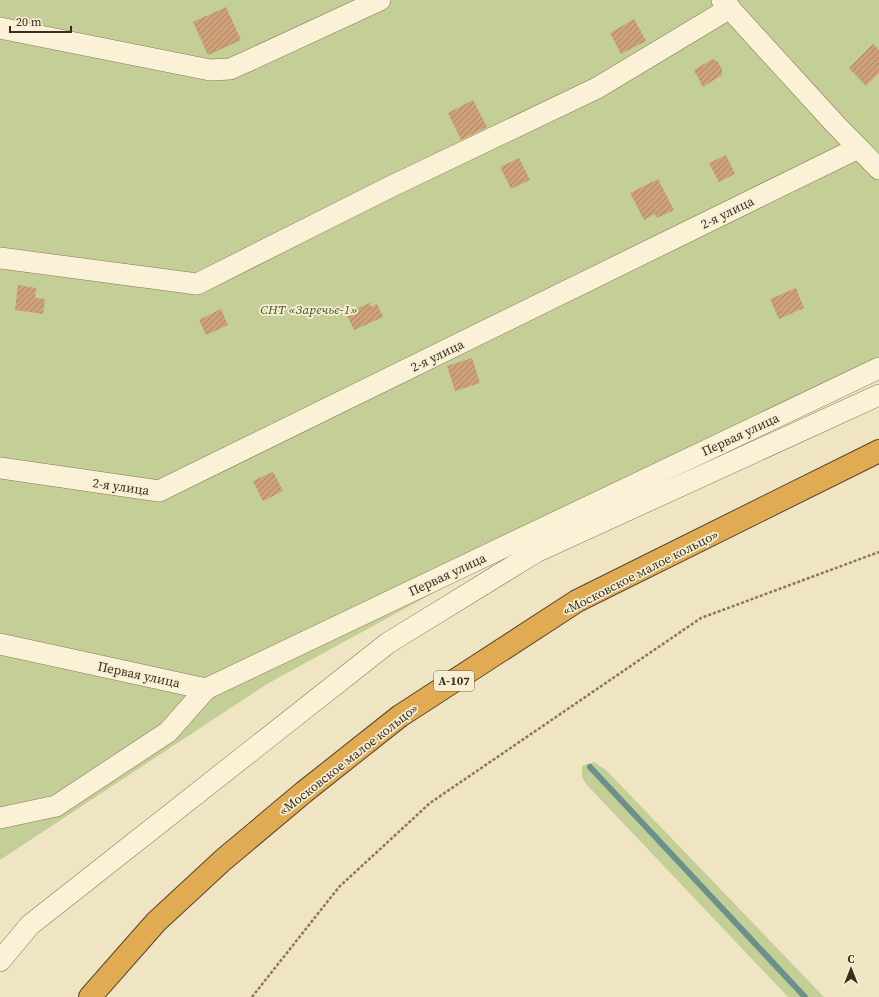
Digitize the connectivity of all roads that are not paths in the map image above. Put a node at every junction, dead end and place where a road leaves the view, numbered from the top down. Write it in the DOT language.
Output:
graph roads {
  1 [pos="380,0"];
  2 [pos="726,4"];
  3 [pos="0,28"];
  4 [pos="858,148"];
  5 [pos="879,169"];
  6 [pos="0,258"];
  7 [pos="879,368"];
  8 [pos="879,395"];
  9 [pos="879,451"];
  10 [pos="0,468"];
  11 [pos="0,644"];
  12 [pos="206,689"];
  13 [pos="0,818"];
  14 [pos="0,961"];
  15 [pos="90,997"];
  1 -- 3 [label="lane"];
  2 -- 4 [label="lane"];
  2 -- 6 [label="lane"];
  4 -- 5 [label="lane"];
  4 -- 10 [label="lane, 2-я улица"];
  7 -- 12 [label="lane, Первая улица"];
  8 -- 14 [label="lane"];
  9 -- 15 [label="highway, «Московское малое кольцо» / А-107"];
  11 -- 12 [label="lane, Первая улица"];
  12 -- 13 [label="lane"];
}
